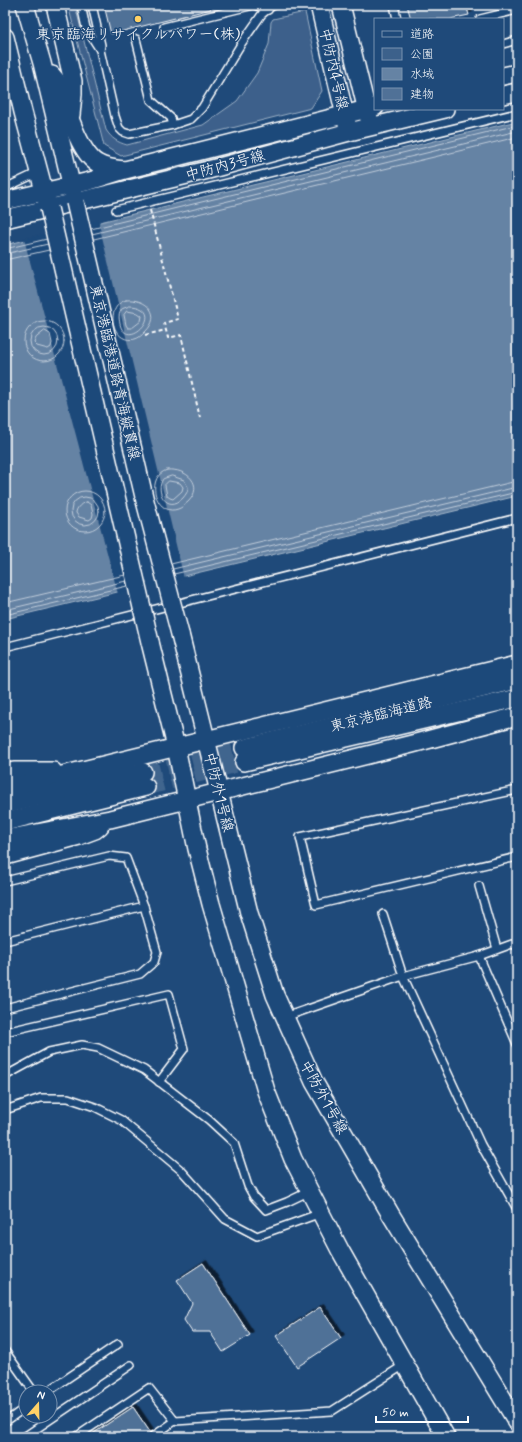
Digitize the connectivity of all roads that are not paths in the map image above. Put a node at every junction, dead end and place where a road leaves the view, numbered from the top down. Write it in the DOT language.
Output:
graph roads {
  1 [pos="25,5"];
  2 [pos="55,5"];
  3 [pos="81,5"];
  4 [pos="92,5"];
  5 [pos="276,5"];
  6 [pos="319,5"];
  7 [pos="341,5"];
  8 [pos="394,5"];
  9 [pos="267,7"];
  10 [pos="517,10"];
  11 [pos="397,18"];
  12 [pos="484,18"];
  13 [pos="164,27"];
  14 [pos="5,37"];
  15 [pos="136,39"];
  16 [pos="517,40"];
  17 [pos="504,44"];
  18 [pos="100,50"];
  19 [pos="42,63"];
  20 [pos="517,73"];
  21 [pos="504,76"];
  22 [pos="517,92"];
  23 [pos="504,95"];
  24 [pos="371,108"];
  25 [pos="441,110"];
  26 [pos="517,113"];
  27 [pos="344,114"];
  28 [pos="70,119"];
  29 [pos="173,125"];
  30 [pos="371,127"];
  31 [pos="349,132"];
  32 [pos="124,170"];
  33 [pos="39,172"];
  34 [pos="71,185"];
  35 [pos="5,188"];
  36 [pos="45,192"];
  37 [pos="5,202"];
  38 [pos="75,202"];
  39 [pos="49,208"];
  40 [pos="116,210"];
  41 [pos="5,219"];
  42 [pos="517,518"];
  43 [pos="5,647"];
  44 [pos="517,664"];
  45 [pos="517,680"];
  46 [pos="517,698"];
  47 [pos="517,716"];
  48 [pos="206,740"];
  49 [pos="176,747"];
  50 [pos="80,771"];
  51 [pos="5,773"];
  52 [pos="5,789"];
  53 [pos="517,790"];
  54 [pos="218,792"];
  55 [pos="188,800"];
  56 [pos="5,805"];
  57 [pos="110,819"];
  58 [pos="5,822"];
  59 [pos="5,838"];
  60 [pos="5,856"];
  61 [pos="517,857"];
  62 [pos="5,881"];
  63 [pos="478,886"];
  64 [pos="144,906"];
  65 [pos="383,914"];
  66 [pos="5,941"];
  67 [pos="517,946"];
  68 [pos="497,949"];
  69 [pos="479,956"];
  70 [pos="403,976"];
  71 [pos="5,1008"];
  72 [pos="285,1017"];
  73 [pos="5,1032"];
  74 [pos="517,1044"];
  75 [pos="5,1076"];
  76 [pos="159,1082"];
  77 [pos="5,1110"];
  78 [pos="310,1191"];
  79 [pos="517,1209"];
  80 [pos="321,1213"];
  81 [pos="118,1344"];
  82 [pos="5,1351"];
  83 [pos="131,1365"];
  84 [pos="404,1365"];
  85 [pos="28,1384"];
  86 [pos="58,1385"];
  87 [pos="18,1413"];
  88 [pos="175,1421"];
  89 [pos="5,1422"];
  90 [pos="517,1422"];
  91 [pos="24,1437"];
  92 [pos="76,1437"];
  93 [pos="152,1437"];
  94 [pos="446,1437"];
  1 -- 19 [label="street, 東京港臨港道路青海縦貫線"];
  2 -- 28 [label="street"];
  3 -- 18 [label="lane"];
  4 -- 18 [label="lane"];
  5 -- 9 [label="lane"];
  6 -- 27 [label="street, 中防内4号線"];
  7 -- 24 [label="street, 中防内4号線"];
  8 -- 11 [label="lane"];
  9 -- 13 [label="lane"];
  9 -- 29 [label="lane"];
  10 -- 12 [label="lane"];
  14 -- 33 [label="street, 東京港臨港道路青海縦貫線"];
  15 -- 29 [label="lane"];
  16 -- 17 [label="lane"];
  18 -- 29 [label="lane"];
  19 -- 28 [label="street"];
  19 -- 34 [label="street, 東京港臨港道路青海縦貫線"];
  20 -- 21 [label="street"];
  22 -- 23 [label="street"];
  24 -- 27 [label="street, 中防内3号線"];
  24 -- 30 [label="street, 中防内4号線"];
  25 -- 30 [label="street, 中防内3号線"];
  26 -- 40 [label="lane"];
  27 -- 31 [label="street, 中防内4号線"];
  27 -- 32 [label="street, 中防内3号線"];
  28 -- 32 [label="street"];
  30 -- 31 [label="street, 中防内3号線"];
  31 -- 38 [label="street, 中防内3号線"];
  32 -- 34 [label="street, 中防内3号線"];
  33 -- 35 [label="lane"];
  33 -- 36 [label="street, 東京港臨港道路青海縦貫線"];
  34 -- 36 [label="street, 中防内3号線"];
  34 -- 38 [label="street, 東京港臨港道路青海縦貫線"];
  36 -- 37 [label="street, 中防内3号線"];
  36 -- 39 [label="street, 東京港臨港道路青海縦貫線"];
  38 -- 39 [label="street, 中防内3号線"];
  38 -- 48 [label="street, 東京港臨港道路青海縦貫線, bridge"];
  39 -- 41 [label="street, 中防内3号線"];
  39 -- 49 [label="street, 東京港臨港道路青海縦貫線, bridge"];
  42 -- 43 [label="lane"];
  44 -- 48 [label="street"];
  45 -- 46 [label="street, 東京港臨海道路"];
  47 -- 54 [label="street"];
  48 -- 49 [label="street"];
  48 -- 54 [label="street, 中防外1号線"];
  49 -- 50 [label="street"];
  49 -- 55 [label="street, 中防外1号線"];
  50 -- 51 [label="street"];
  50 -- 52 [label="street"];
  53 -- 61 [label="lane"];
  54 -- 55 [label="street"];
  54 -- 72 [label="street, 中防外1号線"];
  55 -- 57 [label="street"];
  55 -- 78 [label="street, 中防外1号線"];
  56 -- 58 [label="street"];
  57 -- 59 [label="street"];
  57 -- 60 [label="street"];
  62 -- 64 [label="lane"];
  63 -- 68 [label="lane"];
  64 -- 66 [label="lane"];
  64 -- 71 [label="lane"];
  65 -- 70 [label="lane"];
  67 -- 68 [label="lane"];
  68 -- 69 [label="lane"];
  69 -- 70 [label="lane"];
  69 -- 74 [label="lane"];
  70 -- 72 [label="lane"];
  70 -- 79 [label="lane"];
  72 -- 90 [label="street, 中防外1号線"];
  73 -- 76 [label="lane"];
  75 -- 76 [label="lane"];
  76 -- 78 [label="lane"];
  77 -- 80 [label="lane"];
  78 -- 80 [label="street, 中防外1号線"];
  80 -- 84 [label="street, 中防外1号線"];
  81 -- 86 [label="lane"];
  82 -- 85 [label="lane"];
  83 -- 91 [label="lane"];
  84 -- 88 [label="lane"];
  84 -- 94 [label="street, 中防外1号線"];
  87 -- 89 [label="lane"];
  88 -- 92 [label="lane"];
  88 -- 93 [label="lane"];
}
